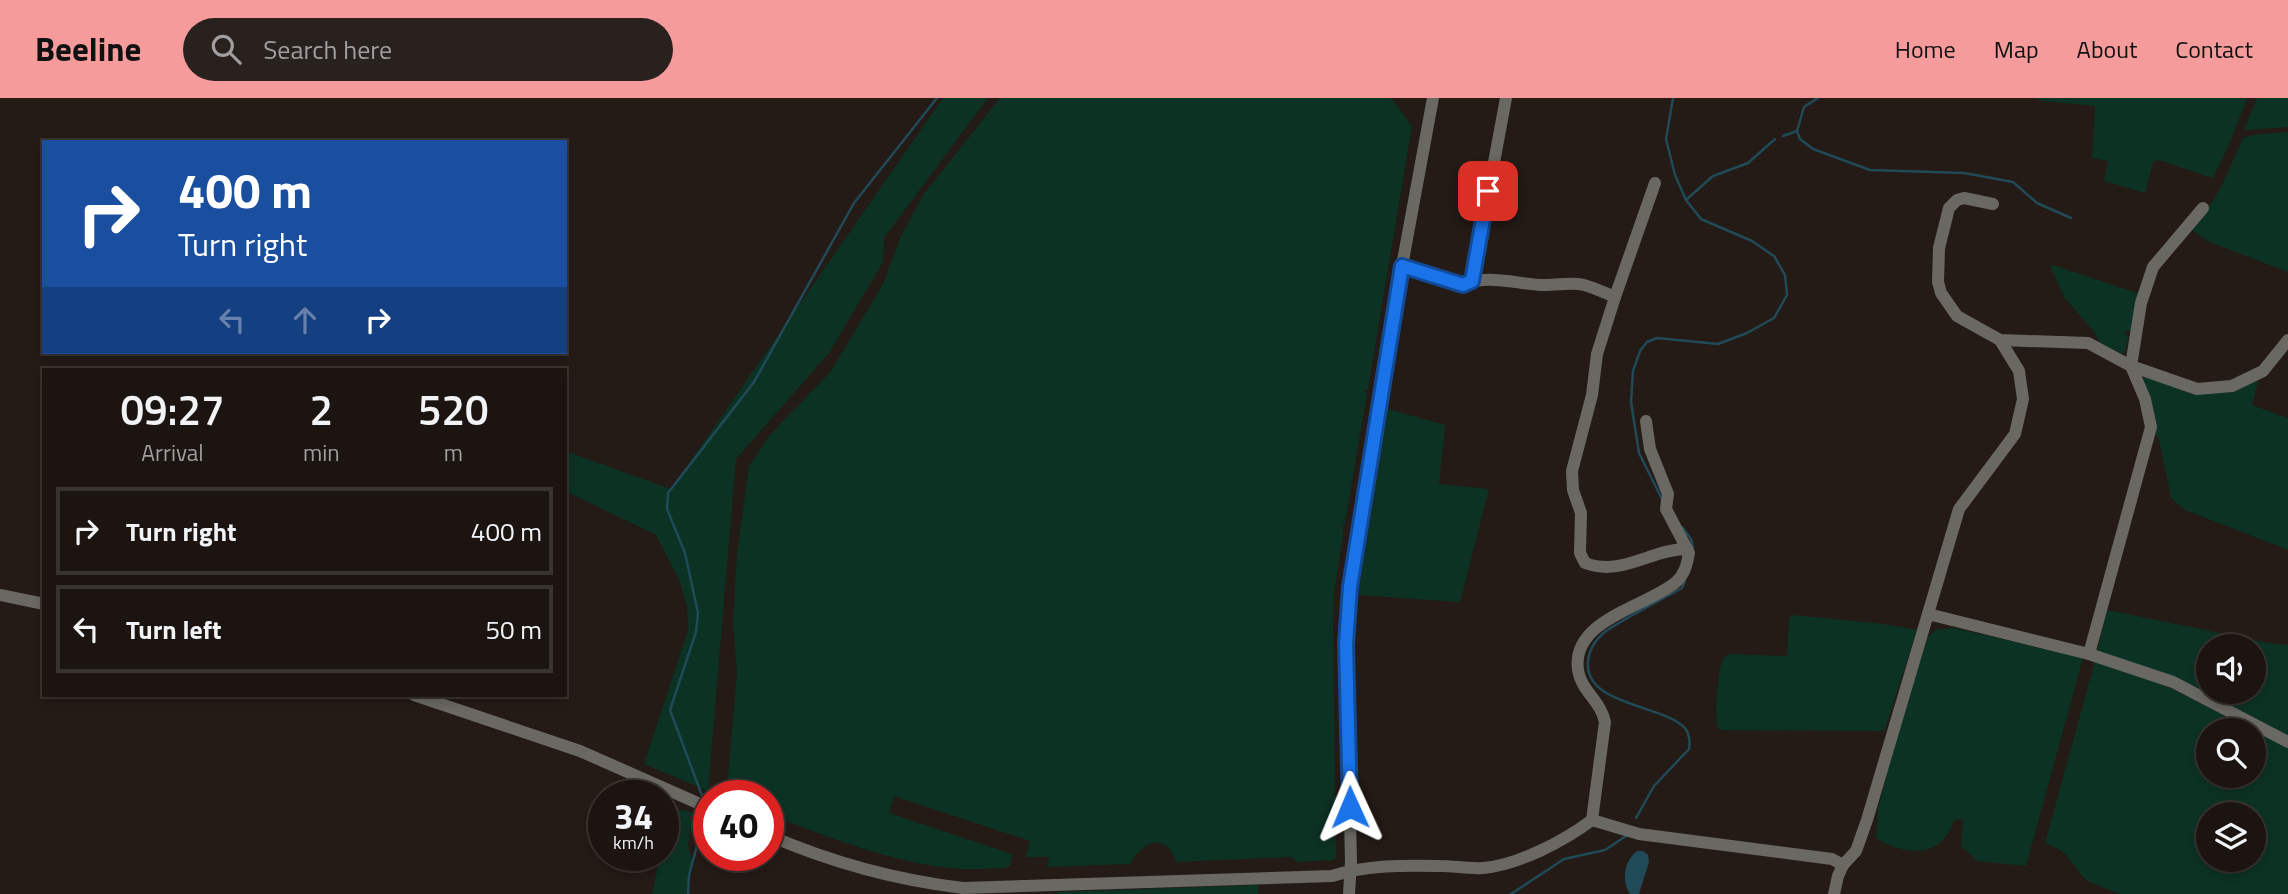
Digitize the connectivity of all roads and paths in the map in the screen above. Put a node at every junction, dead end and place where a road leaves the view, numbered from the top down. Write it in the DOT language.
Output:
graph roads {
  1 [pos="1433,98"];
  2 [pos="1506,98"];
  3 [pos="1655,183"];
  4 [pos="1993,204"];
  5 [pos="2203,208"];
  6 [pos="1402,266"];
  7 [pos="1472,281"];
  8 [pos="1615,297"];
  9 [pos="2000,340"];
  10 [pos="2288,341"];
  11 [pos="2131,366"];
  12 [pos="1646,421"];
  13 [pos="1687,549"];
  14 [pos="0,595"];
  15 [pos="42,604"];
  16 [pos="1928,614"];
  17 [pos="2089,654"];
  18 [pos="420,697"];
  19 [pos="2288,742"];
  20 [pos="693,801"];
  21 [pos="1592,820"];
  22 [pos="784,841"];
  23 [pos="1843,865"];
  24 [pos="1350,870"];
  25 [pos="1349,894"];
  26 [pos="1834,894"];
  1 -- 6 [label="street"];
  2 -- 7 [label="street"];
  3 -- 8 [label="street"];
  4 -- 9 [label="street"];
  5 -- 11 [label="street"];
  6 -- 7 [label="street"];
  6 -- 24 [label="street"];
  7 -- 8 [label="street"];
  8 -- 13 [label="street"];
  9 -- 11 [label="street"];
  9 -- 16 [label="street"];
  10 -- 11 [label="street"];
  11 -- 17 [label="street"];
  12 -- 13 [label="street"];
  13 -- 21 [label="street"];
  14 -- 15 [label="street"];
  16 -- 17 [label="street"];
  16 -- 23 [label="street"];
  17 -- 19 [label="street"];
  18 -- 20 [label="street"];
  21 -- 23 [label="street"];
  21 -- 24 [label="street"];
  22 -- 24 [label="street"];
  23 -- 26 [label="street"];
  24 -- 25 [label="street"];
}
